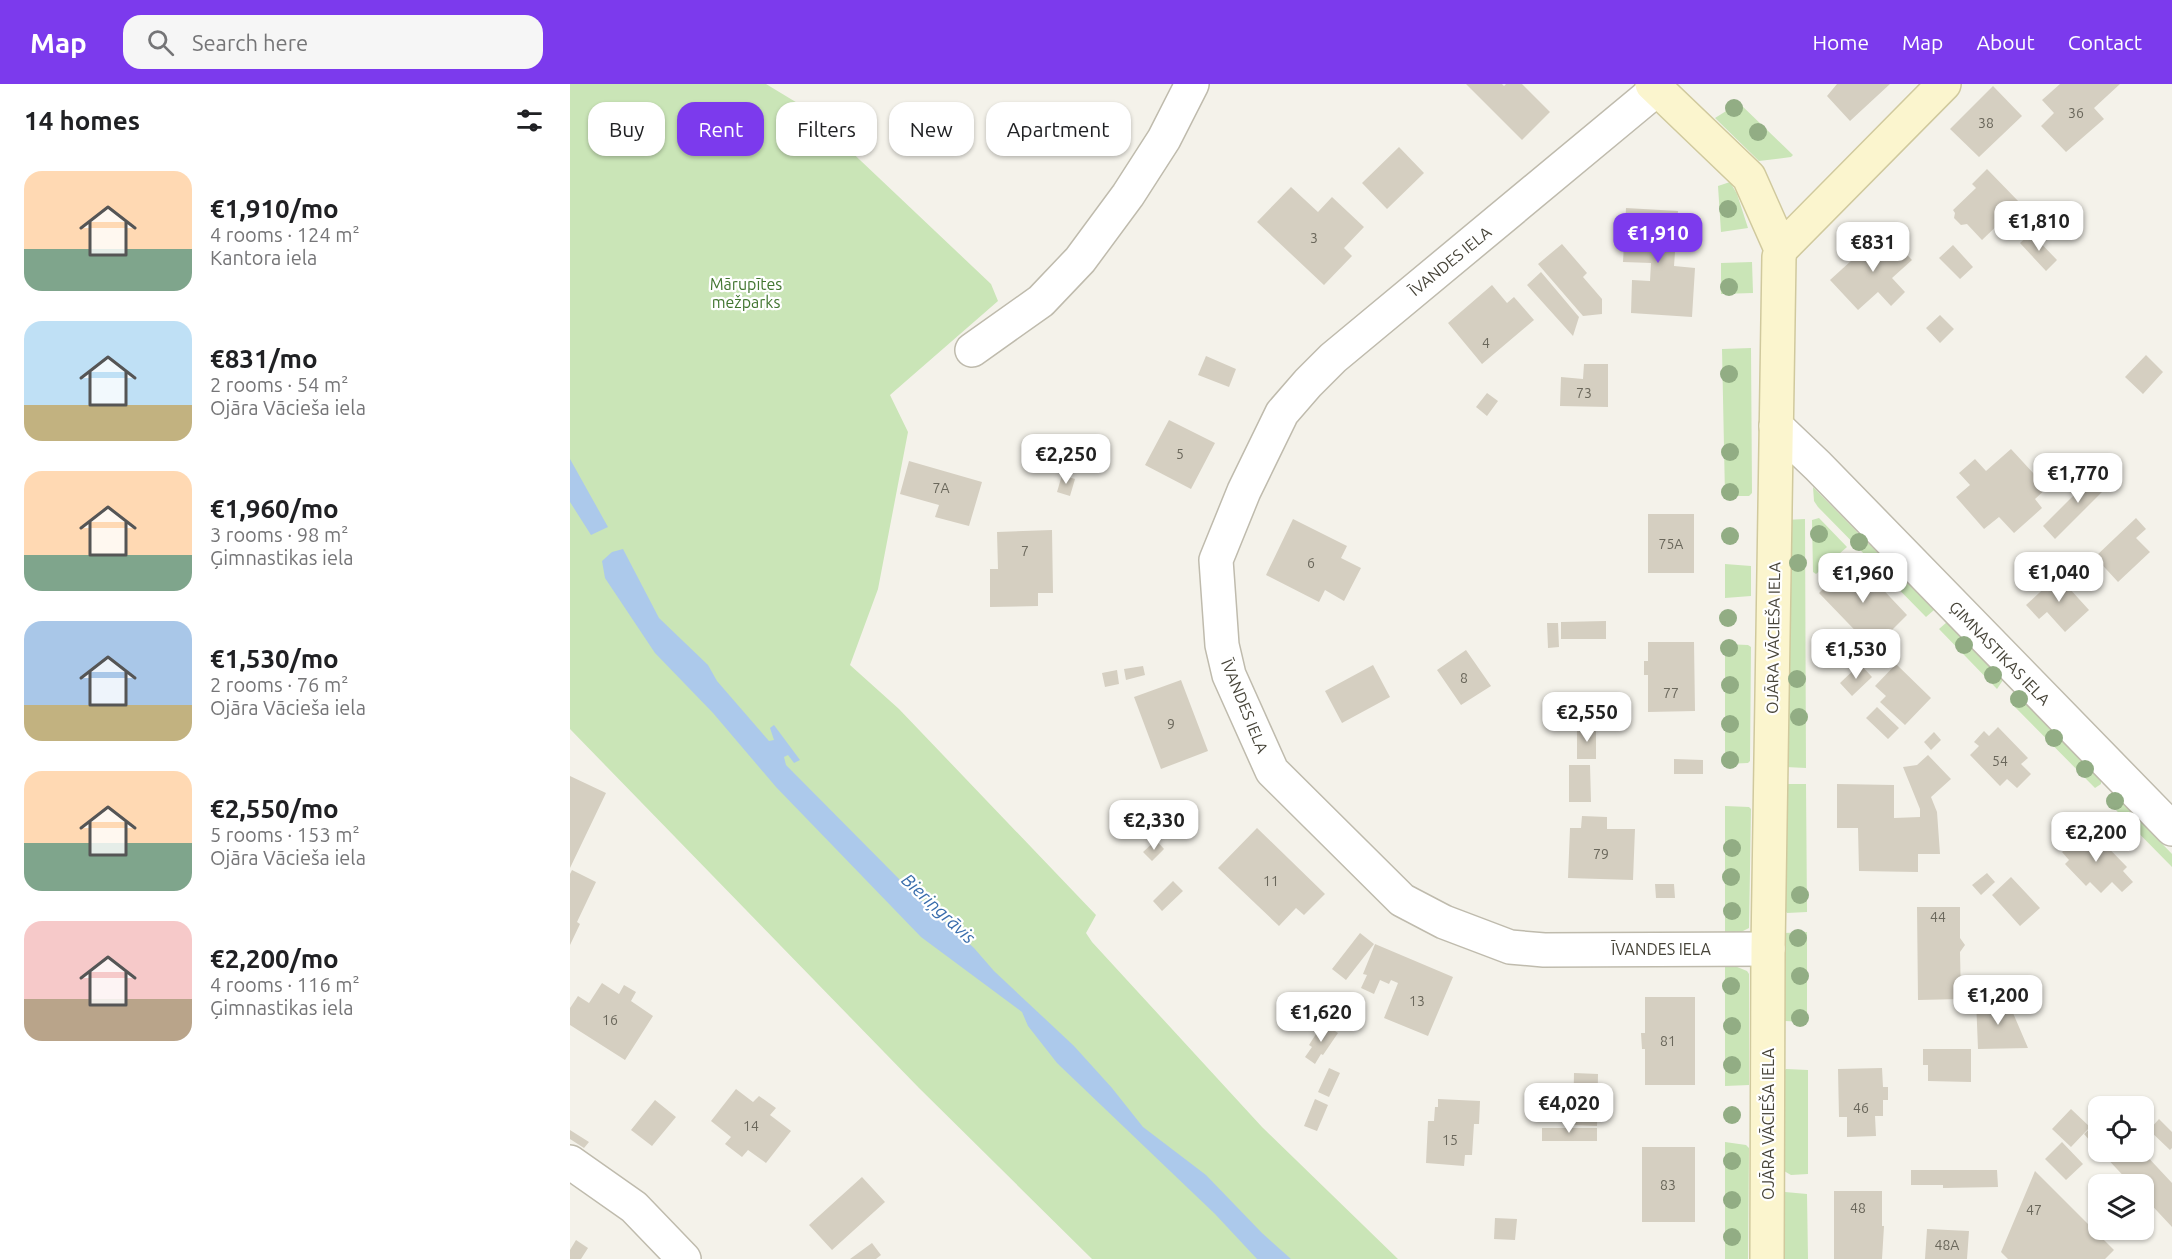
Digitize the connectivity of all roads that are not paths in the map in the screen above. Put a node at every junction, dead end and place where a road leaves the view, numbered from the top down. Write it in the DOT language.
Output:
graph roads {
  1 [pos="1192,84"];
  2 [pos="1944,84"];
  3 [pos="1655,87"];
  4 [pos="1781,249"];
  5 [pos="972,350"];
  6 [pos="1776,426"];
  7 [pos="2172,829"];
  8 [pos="1768,949"];
  9 [pos="570,1162"];
  10 [pos="684,1259"];
  11 [pos="1767,1259"];
  1 -- 5 [label="street"];
  2 -- 4 [label="main road"];
  3 -- 4 [label="main road"];
  3 -- 8 [label="street, ĪVANDES IELA"];
  4 -- 6 [label="main road, OJĀRA VĀCIEŠA IELA"];
  6 -- 7 [label="street, ĢIMNASTIKAS IELA"];
  6 -- 8 [label="main road, OJĀRA VĀCIEŠA IELA"];
  8 -- 11 [label="main road, OJĀRA VĀCIEŠA IELA"];
  9 -- 10 [label="street"];
}
